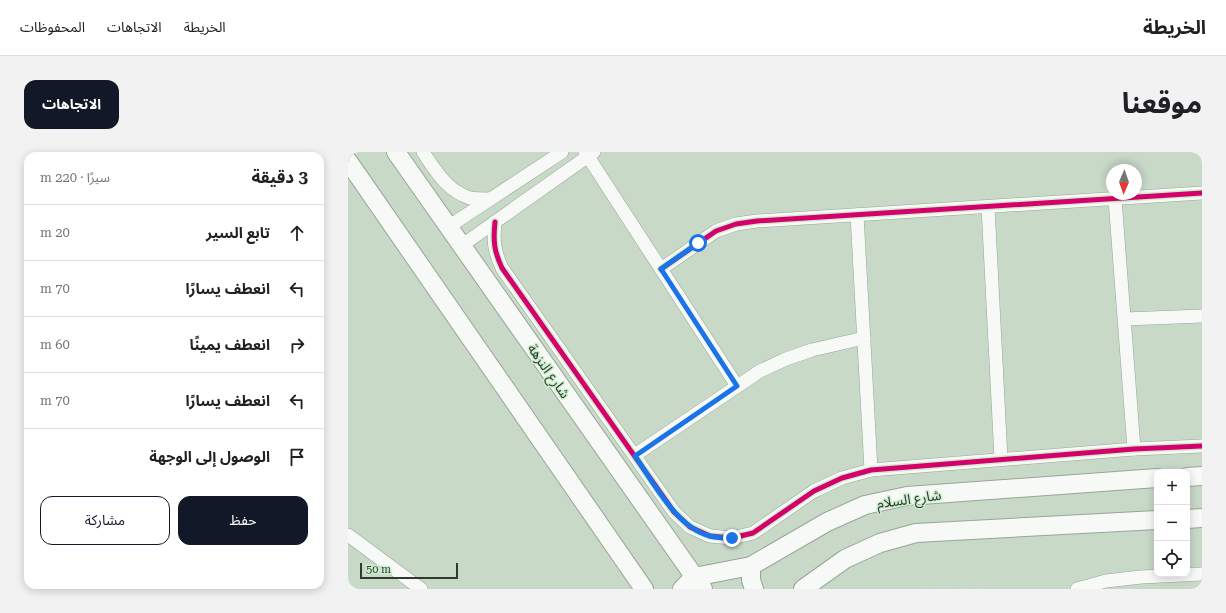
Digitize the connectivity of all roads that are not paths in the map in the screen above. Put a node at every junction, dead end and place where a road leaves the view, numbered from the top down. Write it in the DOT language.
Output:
graph roads {
  1 [pos="396,152"];
  2 [pos="423,152"];
  3 [pos="562,152"];
  4 [pos="589,154"];
  5 [pos="348,162"];
  6 [pos="1202,193"];
  7 [pos="1142,197"];
  8 [pos="490,199"];
  9 [pos="1106,200"];
  10 [pos="1116,200"];
  11 [pos="988,207"];
  12 [pos="857,215"];
  13 [pos="495,222"];
  14 [pos="444,235"];
  15 [pos="461,246"];
  16 [pos="661,269"];
  17 [pos="1202,316"];
  18 [pos="1124,319"];
  19 [pos="864,338"];
  20 [pos="737,386"];
  21 [pos="1202,446"];
  22 [pos="1134,450"];
  23 [pos="635,456"];
  24 [pos="1001,459"];
  25 [pos="871,470"];
  26 [pos="1202,476"];
  27 [pos="1190,477"];
  28 [pos="1154,478"];
  29 [pos="1202,518"];
  30 [pos="1190,519"];
  31 [pos="1154,520"];
  32 [pos="348,535"];
  33 [pos="752,566"];
  34 [pos="1202,574"];
  35 [pos="650,584"];
  36 [pos="693,585"];
  37 [pos="421,589"];
  38 [pos="754,589"];
  39 [pos="803,589"];
  40 [pos="1077,589"];
  1 -- 14 [label="main road, شارع النزهة"];
  2 -- 8 [label="street"];
  3 -- 8 [label="street"];
  4 -- 13 [label="street"];
  4 -- 16 [label="street"];
  5 -- 35 [label="main road"];
  6 -- 7 [label="street"];
  8 -- 14 [label="street"];
  9 -- 11 [label="street"];
  10 -- 18 [label="street"];
  11 -- 12 [label="street"];
  11 -- 24 [label="street"];
  12 -- 16 [label="street"];
  12 -- 19 [label="street"];
  13 -- 15 [label="street"];
  13 -- 23 [label="street"];
  14 -- 15 [label="main road, شارع النزهة"];
  15 -- 36 [label="main road, شارع النزهة"];
  16 -- 20 [label="street"];
  17 -- 18 [label="street"];
  18 -- 22 [label="street"];
  19 -- 20 [label="street"];
  19 -- 25 [label="street"];
  20 -- 23 [label="street"];
  21 -- 22 [label="street"];
  22 -- 24 [label="street"];
  23 -- 25 [label="street"];
  24 -- 25 [label="street"];
  26 -- 27 [label="main road"];
  28 -- 33 [label="main road, شارع السلام"];
  29 -- 30 [label="main road"];
  31 -- 39 [label="main road"];
  32 -- 37 [label="street"];
  33 -- 36 [label="main road, شارع السلام"];
  33 -- 38 [label="main road"];
  34 -- 40 [label="street"];
}
